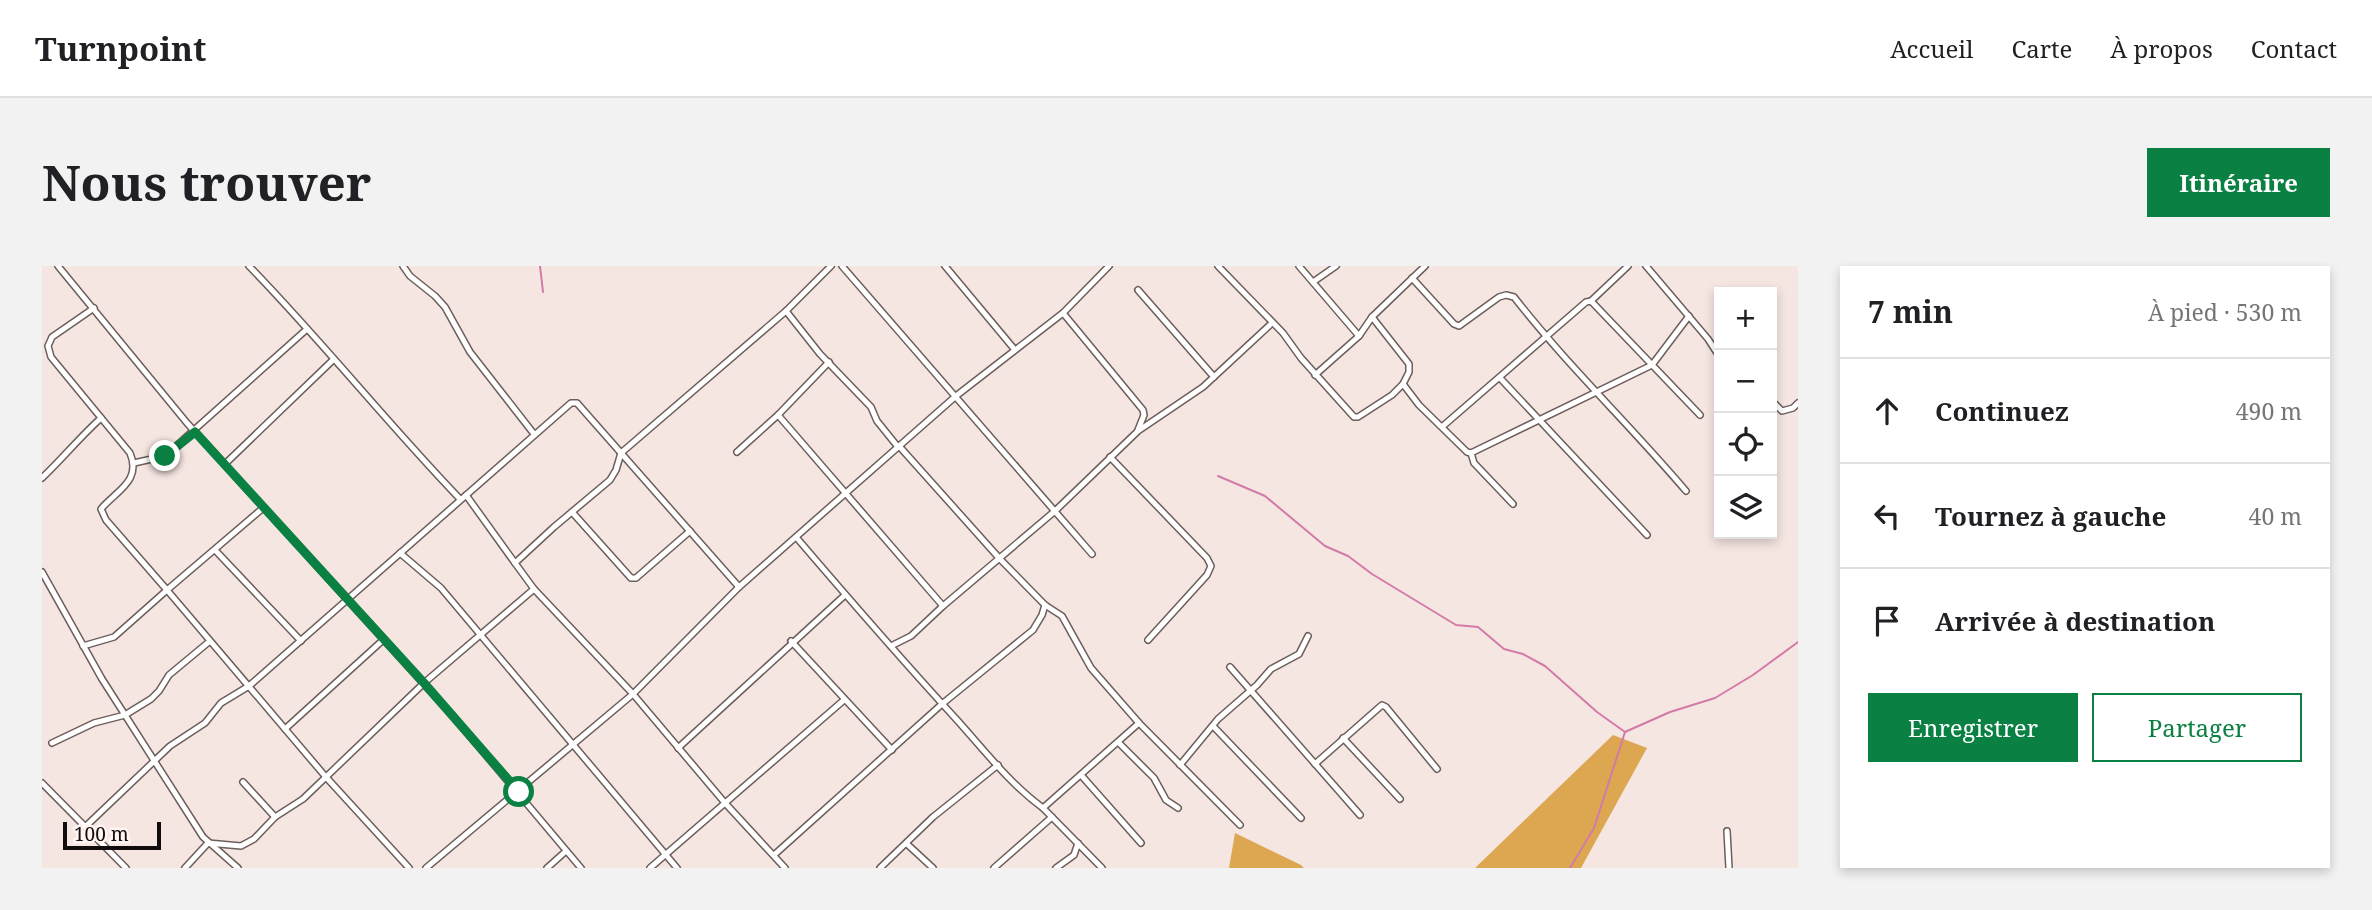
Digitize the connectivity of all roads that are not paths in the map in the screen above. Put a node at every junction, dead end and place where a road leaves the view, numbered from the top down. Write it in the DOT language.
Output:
graph roads {
  1 [pos="58,266"];
  2 [pos="249,266"];
  3 [pos="403,266"];
  4 [pos="831,266"];
  5 [pos="843,266"];
  6 [pos="945,266"];
  7 [pos="1109,266"];
  8 [pos="1218,266"];
  9 [pos="1299,266"];
  10 [pos="1336,266"];
  11 [pos="1425,266"];
  12 [pos="1628,266"];
  13 [pos="1646,266"];
  14 [pos="1412,278"];
  15 [pos="1313,282"];
  16 [pos="1138,290"];
  17 [pos="1591,301"];
  18 [pos="94,308"];
  19 [pos="786,311"];
  20 [pos="1063,313"];
  21 [pos="1689,316"];
  22 [pos="1372,317"];
  23 [pos="1272,323"];
  24 [pos="307,329"];
  25 [pos="1359,336"];
  26 [pos="1547,337"];
  27 [pos="1714,350"];
  28 [pos="1015,351"];
  29 [pos="334,359"];
  30 [pos="829,362"];
  31 [pos="1652,365"];
  32 [pos="1315,374"];
  33 [pos="1214,377"];
  34 [pos="1500,378"];
  35 [pos="1403,384"];
  36 [pos="1595,393"];
  37 [pos="956,396"];
  38 [pos="1798,403"];
  39 [pos="1777,406"];
  40 [pos="778,415"];
  41 [pos="1700,415"];
  42 [pos="102,418"];
  43 [pos="1539,421"];
  44 [pos="1443,426"];
  45 [pos="1138,431"];
  46 [pos="195,432"];
  47 [pos="534,435"];
  48 [pos="899,446"];
  49 [pos="737,452"];
  50 [pos="621,453"];
  51 [pos="1471,453"];
  52 [pos="1110,457"];
  53 [pos="134,463"];
  54 [pos="225,464"];
  55 [pos="42,478"];
  56 [pos="1686,491"];
  57 [pos="845,495"];
  58 [pos="463,497"];
  59 [pos="1513,504"];
  60 [pos="264,508"];
  61 [pos="1055,511"];
  62 [pos="572,512"];
  63 [pos="690,531"];
  64 [pos="1647,535"];
  65 [pos="796,537"];
  66 [pos="215,550"];
  67 [pos="400,553"];
  68 [pos="1092,554"];
  69 [pos="1000,559"];
  70 [pos="515,563"];
  71 [pos="42,572"];
  72 [pos="739,587"];
  73 [pos="534,589"];
  74 [pos="167,590"];
  75 [pos="845,595"];
  76 [pos="346,600"];
  77 [pos="1045,605"];
  78 [pos="943,606"];
  79 [pos="481,636"];
  80 [pos="1308,636"];
  81 [pos="383,640"];
  82 [pos="1148,640"];
  83 [pos="210,641"];
  84 [pos="301,641"];
  85 [pos="791,641"];
  86 [pos="83,646"];
  87 [pos="891,646"];
  88 [pos="1230,667"];
  89 [pos="424,683"];
  90 [pos="249,687"];
  91 [pos="1249,690"];
  92 [pos="633,694"];
  93 [pos="844,700"];
  94 [pos="942,704"];
  95 [pos="125,715"];
  96 [pos="1139,723"];
  97 [pos="1213,726"];
  98 [pos="285,729"];
  99 [pos="1343,738"];
  100 [pos="52,743"];
  101 [pos="1119,743"];
  102 [pos="572,746"];
  103 [pos="678,748"];
  104 [pos="892,750"];
  105 [pos="154,762"];
  106 [pos="1315,764"];
  107 [pos="998,765"];
  108 [pos="1180,765"];
  109 [pos="1437,769"];
  110 [pos="1081,775"];
  111 [pos="325,776"];
  112 [pos="243,782"];
  113 [pos="42,783"];
  114 [pos="519,792"];
  115 [pos="1401,799"];
  116 [pos="725,803"];
  117 [pos="1043,808"];
  118 [pos="1178,808"];
  119 [pos="1360,815"];
  120 [pos="275,817"];
  121 [pos="1052,817"];
  122 [pos="1301,818"];
  123 [pos="1240,825"];
  124 [pos="85,827"];
  125 [pos="1727,831"];
  126 [pos="208,843"];
  127 [pos="1078,843"];
  128 [pos="1142,843"];
  129 [pos="907,844"];
  130 [pos="566,851"];
  131 [pos="665,855"];
  132 [pos="774,855"];
  133 [pos="1102,867"];
  134 [pos="126,868"];
  135 [pos="185,868"];
  136 [pos="238,868"];
  137 [pos="408,868"];
  138 [pos="426,868"];
  139 [pos="547,868"];
  140 [pos="581,868"];
  141 [pos="650,868"];
  142 [pos="677,868"];
  143 [pos="785,868"];
  144 [pos="880,868"];
  145 [pos="933,868"];
  146 [pos="994,868"];
  147 [pos="1056,868"];
  148 [pos="1729,868"];
  1 -- 18 [label="street"];
  2 -- 24 [label="street"];
  3 -- 47 [label="street"];
  4 -- 19 [label="street"];
  5 -- 37 [label="street"];
  6 -- 28 [label="street"];
  7 -- 20 [label="street"];
  8 -- 23 [label="street"];
  9 -- 15 [label="street"];
  10 -- 15 [label="street"];
  11 -- 14 [label="street"];
  12 -- 17 [label="street"];
  13 -- 21 [label="street"];
  14 -- 22 [label="street"];
  14 -- 26 [label="street"];
  15 -- 25 [label="street"];
  16 -- 33 [label="street"];
  17 -- 26 [label="street"];
  17 -- 31 [label="street"];
  18 -- 42 [label="street"];
  18 -- 46 [label="street"];
  19 -- 30 [label="street"];
  19 -- 50 [label="street"];
  20 -- 28 [label="street"];
  20 -- 45 [label="street"];
  21 -- 27 [label="street"];
  21 -- 31 [label="street"];
  22 -- 25 [label="street"];
  22 -- 35 [label="street"];
  23 -- 32 [label="street"];
  23 -- 33 [label="street"];
  24 -- 29 [label="street"];
  24 -- 46 [label="street"];
  25 -- 32 [label="street"];
  26 -- 34 [label="street"];
  26 -- 36 [label="street"];
  28 -- 37 [label="street"];
  29 -- 54 [label="street"];
  29 -- 58 [label="street"];
  30 -- 40 [label="street"];
  30 -- 48 [label="street"];
  31 -- 36 [label="street"];
  31 -- 41 [label="street"];
  32 -- 35 [label="street"];
  33 -- 45 [label="street"];
  34 -- 43 [label="street"];
  34 -- 44 [label="street"];
  35 -- 44 [label="street"];
  36 -- 43 [label="street"];
  36 -- 56 [label="street"];
  37 -- 48 [label="street"];
  37 -- 61 [label="street"];
  38 -- 39 [label="street"];
  40 -- 49 [label="street"];
  40 -- 57 [label="street"];
  42 -- 53 [label="street"];
  42 -- 55 [label="street"];
  43 -- 51 [label="street"];
  43 -- 64 [label="street"];
  44 -- 51 [label="street"];
  45 -- 52 [label="street"];
  46 -- 53 [label="street"];
  46 -- 54 [label="street"];
  47 -- 50 [label="street"];
  47 -- 58 [label="street"];
  48 -- 57 [label="street"];
  48 -- 69 [label="street"];
  50 -- 62 [label="street"];
  50 -- 63 [label="street"];
  51 -- 59 [label="street"];
  52 -- 61 [label="street"];
  52 -- 82 [label="street"];
  53 -- 74 [label="street"];
  54 -- 60 [label="street"];
  57 -- 65 [label="street"];
  57 -- 78 [label="street"];
  58 -- 67 [label="street"];
  58 -- 70 [label="street"];
  60 -- 66 [label="street"];
  60 -- 76 [label="street"];
  61 -- 68 [label="street"];
  61 -- 69 [label="street"];
  62 -- 63 [label="street"];
  62 -- 70 [label="street"];
  63 -- 72 [label="street"];
  65 -- 72 [label="street"];
  65 -- 75 [label="street"];
  66 -- 74 [label="street"];
  66 -- 84 [label="street"];
  67 -- 76 [label="street"];
  67 -- 79 [label="street"];
  69 -- 77 [label="street"];
  69 -- 78 [label="street"];
  70 -- 73 [label="street"];
  71 -- 86 [label="street"];
  72 -- 92 [label="street"];
  73 -- 79 [label="street"];
  73 -- 92 [label="street"];
  74 -- 83 [label="street"];
  74 -- 86 [label="street"];
  75 -- 85 [label="street"];
  75 -- 87 [label="street"];
  76 -- 81 [label="street"];
  76 -- 84 [label="street"];
  77 -- 94 [label="street"];
  77 -- 96 [label="street"];
  78 -- 87 [label="street"];
  79 -- 89 [label="street"];
  79 -- 102 [label="street"];
  80 -- 91 [label="street"];
  81 -- 89 [label="street"];
  81 -- 98 [label="street"];
  83 -- 90 [label="street"];
  83 -- 95 [label="street"];
  84 -- 90 [label="street"];
  85 -- 93 [label="street"];
  85 -- 103 [label="street"];
  86 -- 95 [label="street"];
  87 -- 94 [label="street"];
  88 -- 91 [label="street"];
  89 -- 111 [label="street"];
  89 -- 114 [label="street"];
  90 -- 98 [label="street"];
  90 -- 105 [label="street"];
  91 -- 97 [label="street"];
  91 -- 106 [label="street"];
  92 -- 102 [label="street"];
  92 -- 103 [label="street"];
  93 -- 104 [label="street"];
  93 -- 116 [label="street"];
  94 -- 104 [label="street"];
  94 -- 107 [label="street"];
  95 -- 100 [label="street"];
  95 -- 105 [label="street"];
  96 -- 101 [label="street"];
  96 -- 108 [label="street"];
  97 -- 108 [label="street"];
  97 -- 122 [label="street"];
  98 -- 111 [label="street"];
  99 -- 106 [label="street"];
  99 -- 109 [label="street"];
  99 -- 115 [label="street"];
  101 -- 110 [label="street"];
  101 -- 118 [label="street"];
  102 -- 114 [label="street"];
  102 -- 131 [label="street"];
  103 -- 116 [label="street"];
  104 -- 132 [label="street"];
  105 -- 124 [label="street"];
  105 -- 126 [label="street"];
  106 -- 119 [label="street"];
  107 -- 117 [label="street"];
  107 -- 129 [label="street"];
  108 -- 123 [label="street"];
  110 -- 117 [label="street"];
  110 -- 128 [label="street"];
  111 -- 120 [label="street"];
  111 -- 137 [label="street"];
  112 -- 120 [label="street"];
  113 -- 124 [label="street"];
  114 -- 130 [label="street"];
  114 -- 138 [label="street"];
  116 -- 131 [label="street"];
  116 -- 132 [label="street"];
  117 -- 121 [label="street"];
  120 -- 126 [label="street"];
  121 -- 127 [label="street"];
  121 -- 146 [label="street"];
  124 -- 134 [label="street"];
  125 -- 148 [label="street"];
  126 -- 135 [label="street"];
  126 -- 136 [label="street"];
  127 -- 133 [label="street"];
  127 -- 147 [label="street"];
  129 -- 144 [label="street"];
  129 -- 145 [label="street"];
  130 -- 139 [label="street"];
  130 -- 140 [label="street"];
  131 -- 141 [label="street"];
  131 -- 142 [label="street"];
  132 -- 143 [label="street"];
}
